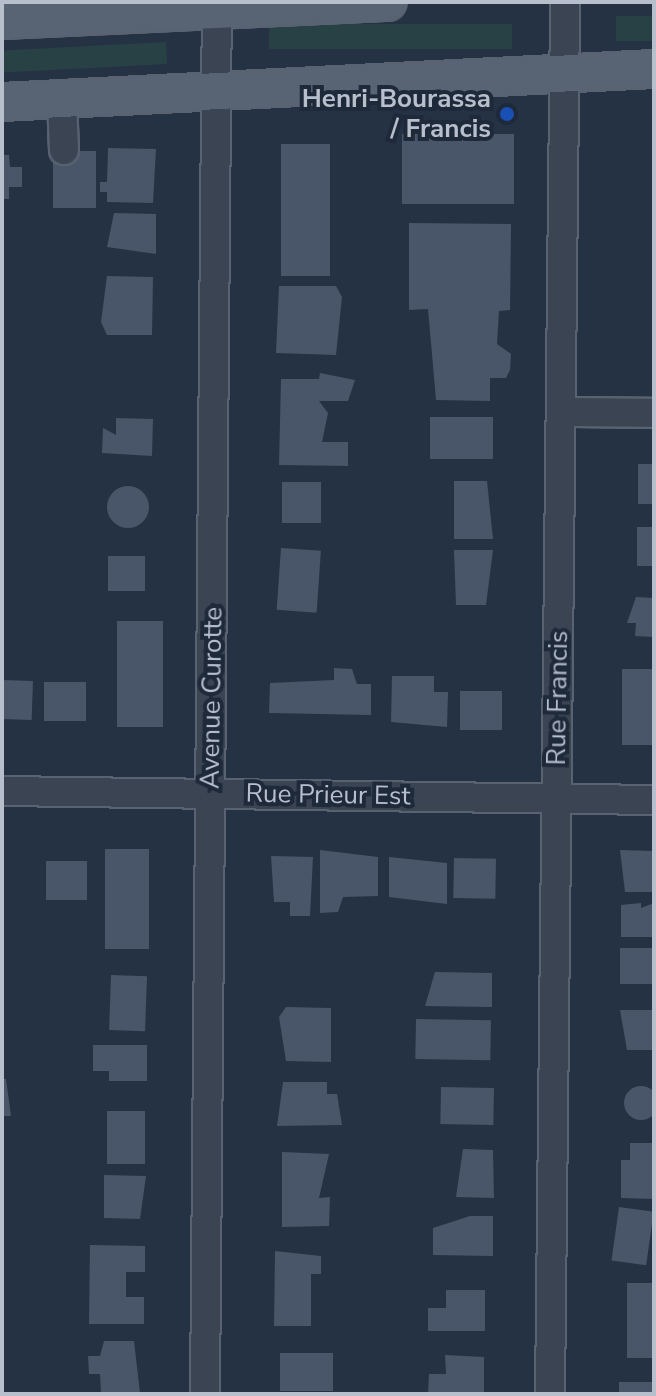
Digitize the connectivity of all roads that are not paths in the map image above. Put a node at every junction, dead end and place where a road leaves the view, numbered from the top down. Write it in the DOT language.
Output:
graph roads {
  1 [pos="388,2"];
  2 [pos="565,2"];
  3 [pos="216,6"];
  4 [pos="2,20"];
  5 [pos="654,69"];
  6 [pos="565,76"];
  7 [pos="217,91"];
  8 [pos="62,99"];
  9 [pos="2,102"];
  10 [pos="64,150"];
  11 [pos="563,412"];
  12 [pos="654,413"];
  13 [pos="2,791"];
  14 [pos="211,793"];
  15 [pos="557,798"];
  16 [pos="654,800"];
  17 [pos="205,1394"];
  18 [pos="550,1394"];
  1 -- 3 [label="main road"];
  2 -- 6 [label="street, Rue Francis"];
  3 -- 4 [label="main road"];
  3 -- 7 [label="street, Avenue Curotte"];
  5 -- 6 [label="main road"];
  6 -- 7 [label="main road"];
  6 -- 11 [label="street, Rue Francis"];
  7 -- 8 [label="main road"];
  7 -- 14 [label="street, Avenue Curotte"];
  8 -- 9 [label="main road"];
  8 -- 10 [label="street"];
  11 -- 12 [label="street"];
  11 -- 15 [label="street, Rue Francis"];
  13 -- 14 [label="street, Rue Prieur Est"];
  14 -- 15 [label="street, Rue Prieur Est"];
  14 -- 17 [label="street, Avenue Curotte"];
  15 -- 16 [label="street, Rue Prieur Est"];
  15 -- 18 [label="street, Rue Francis"];
}
